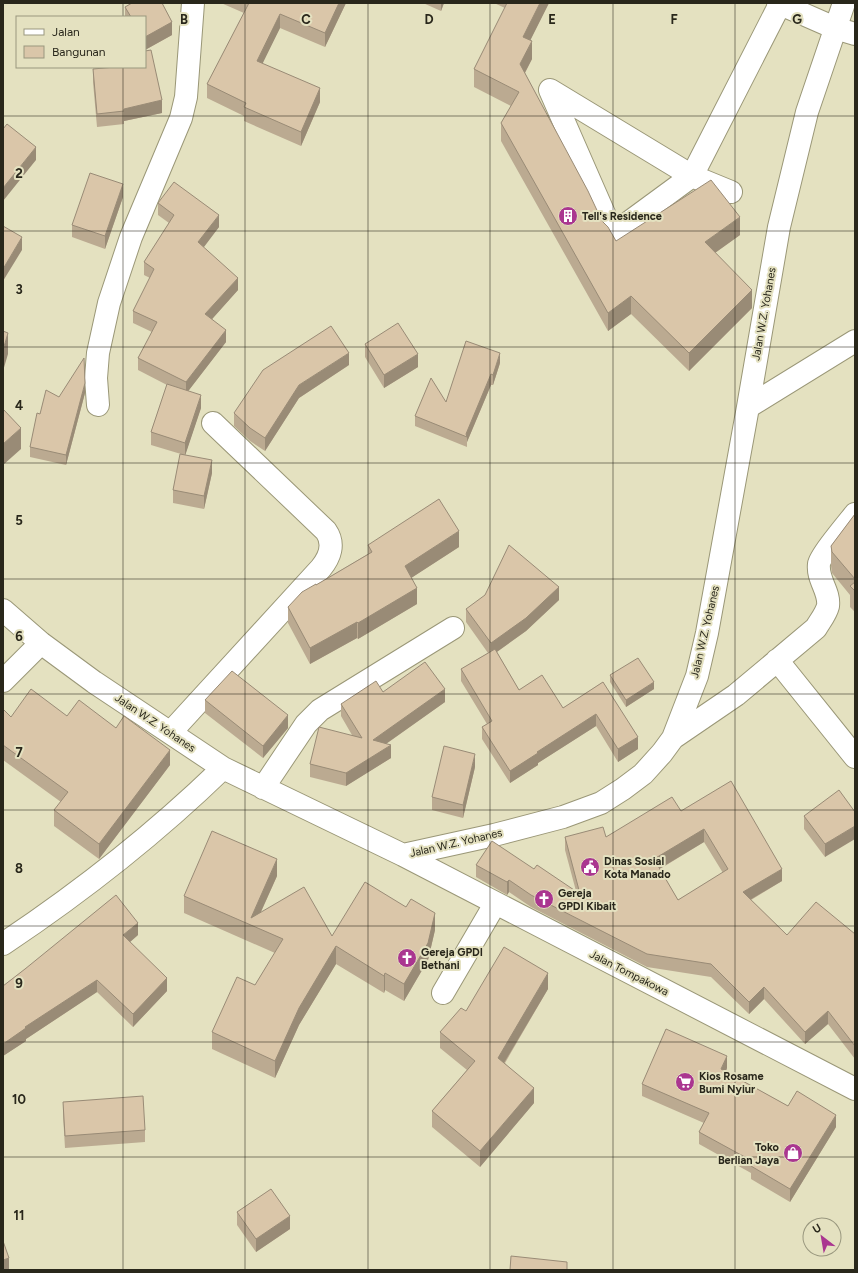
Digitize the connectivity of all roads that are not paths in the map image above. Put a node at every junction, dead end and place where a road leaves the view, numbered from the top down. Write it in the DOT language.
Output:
graph roads {
  1 [pos="193,3"];
  2 [pos="844,3"];
  3 [pos="779,4"];
  4 [pos="845,31"];
  5 [pos="692,176"];
  6 [pos="731,192"];
  7 [pos="855,341"];
  8 [pos="98,405"];
  9 [pos="748,408"];
  10 [pos="213,423"];
  11 [pos="855,514"];
  12 [pos="3,610"];
  13 [pos="453,628"];
  14 [pos="41,643"];
  15 [pos="777,660"];
  16 [pos="3,681"];
  17 [pos="170,733"];
  18 [pos="673,738"];
  19 [pos="855,757"];
  20 [pos="223,768"];
  21 [pos="263,788"];
  22 [pos="403,856"];
  23 [pos="495,904"];
  24 [pos="3,944"];
  25 [pos="443,993"];
  26 [pos="855,1089"];
  1 -- 8 [label="street"];
  2 -- 4 [label="street, Jalan W.Z. Yohanes"];
  3 -- 4 [label="street"];
  3 -- 5 [label="street"];
  4 -- 9 [label="street, Jalan W.Z. Yohanes"];
  5 -- 5 [label="street"];
  5 -- 6 [label="street"];
  7 -- 9 [label="street"];
  9 -- 18 [label="street, Jalan W.Z. Yohanes"];
  10 -- 17 [label="street"];
  11 -- 15 [label="street"];
  12 -- 14 [label="street, Jalan W.Z. Yohanes"];
  13 -- 21 [label="street"];
  14 -- 16 [label="street"];
  14 -- 17 [label="street, Jalan W.Z. Yohanes"];
  15 -- 18 [label="street"];
  15 -- 19 [label="street"];
  17 -- 20 [label="street, Jalan W.Z. Yohanes"];
  18 -- 22 [label="street, Jalan W.Z. Yohanes"];
  20 -- 21 [label="street, Jalan W.Z. Yohanes"];
  20 -- 24 [label="street"];
  21 -- 22 [label="street, Jalan W.Z. Yohanes"];
  22 -- 23 [label="street, Jalan Tompakowa"];
  23 -- 25 [label="street"];
  23 -- 26 [label="street, Jalan Tompakowa"];
}
